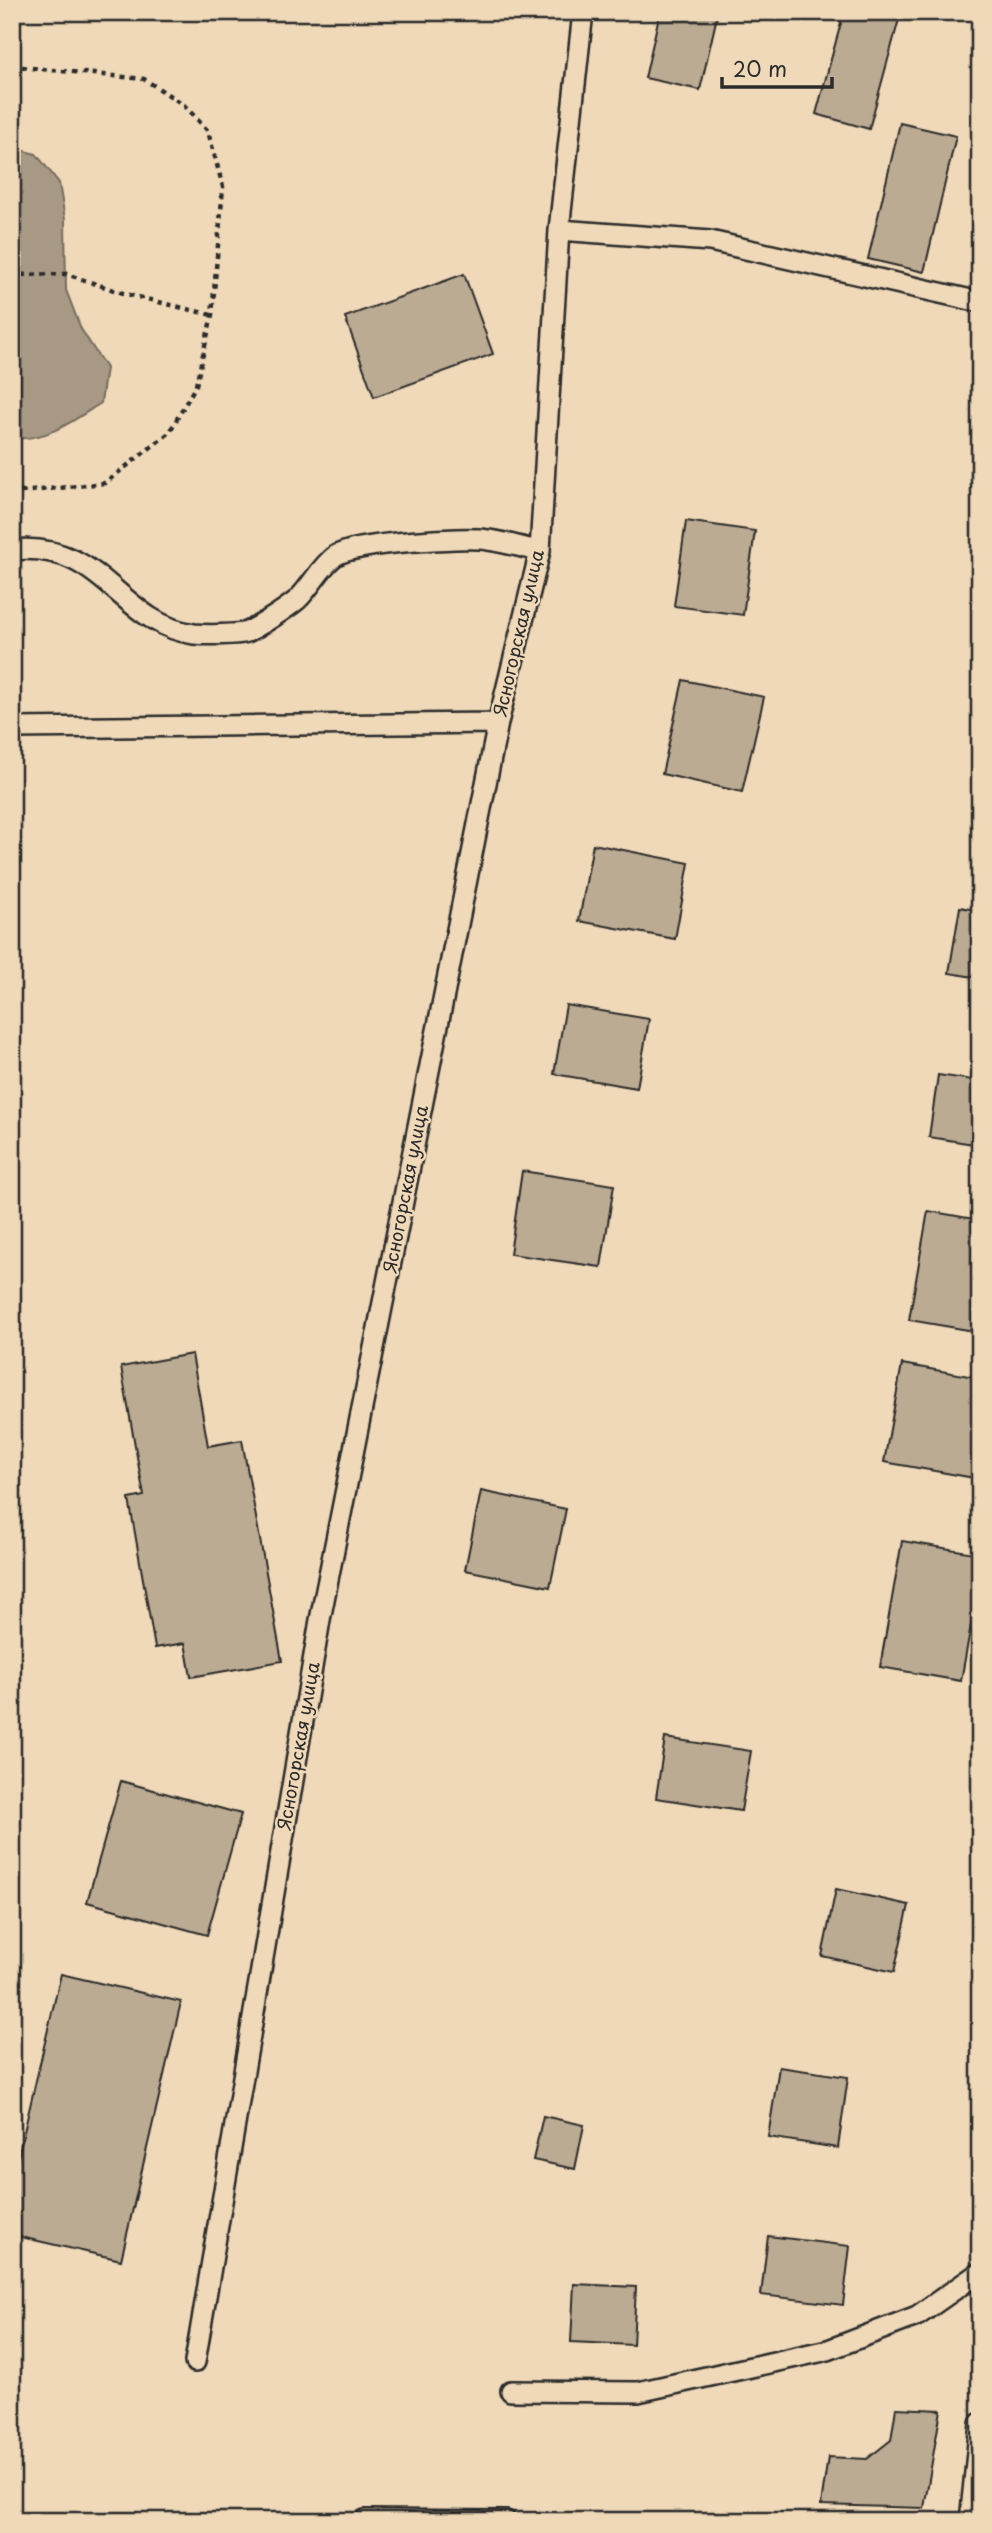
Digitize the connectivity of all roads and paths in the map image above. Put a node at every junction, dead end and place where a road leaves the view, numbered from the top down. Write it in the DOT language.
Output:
graph roads {
  1 [pos="583,12"];
  2 [pos="12,66"];
  3 [pos="559,230"];
  4 [pos="12,275"];
  5 [pos="980,303"];
  6 [pos="212,315"];
  7 [pos="12,493"];
  8 [pos="12,550"];
  9 [pos="540,551"];
  10 [pos="498,723"];
  11 [pos="12,728"];
  12 [pos="980,2272"];
  13 [pos="195,2362"];
  14 [pos="511,2391"];
  15 [pos="980,2423"];
  16 [pos="365,2520"];
  17 [pos="506,2521"];
  18 [pos="970,2521"];
  1 -- 3 [label="lane, Ясногорская улица"];
  2 -- 6 [label="path"];
  3 -- 5 [label="lane"];
  3 -- 9 [label="lane, Ясногорская улица"];
  4 -- 6 [label="path"];
  6 -- 7 [label="path"];
  8 -- 9 [label="lane"];
  9 -- 10 [label="lane, Ясногорская улица"];
  10 -- 11 [label="lane"];
  10 -- 13 [label="lane, Ясногорская улица"];
  12 -- 14 [label="lane"];
  15 -- 18 [label="lane"];
  16 -- 17 [label="lane"];
}
